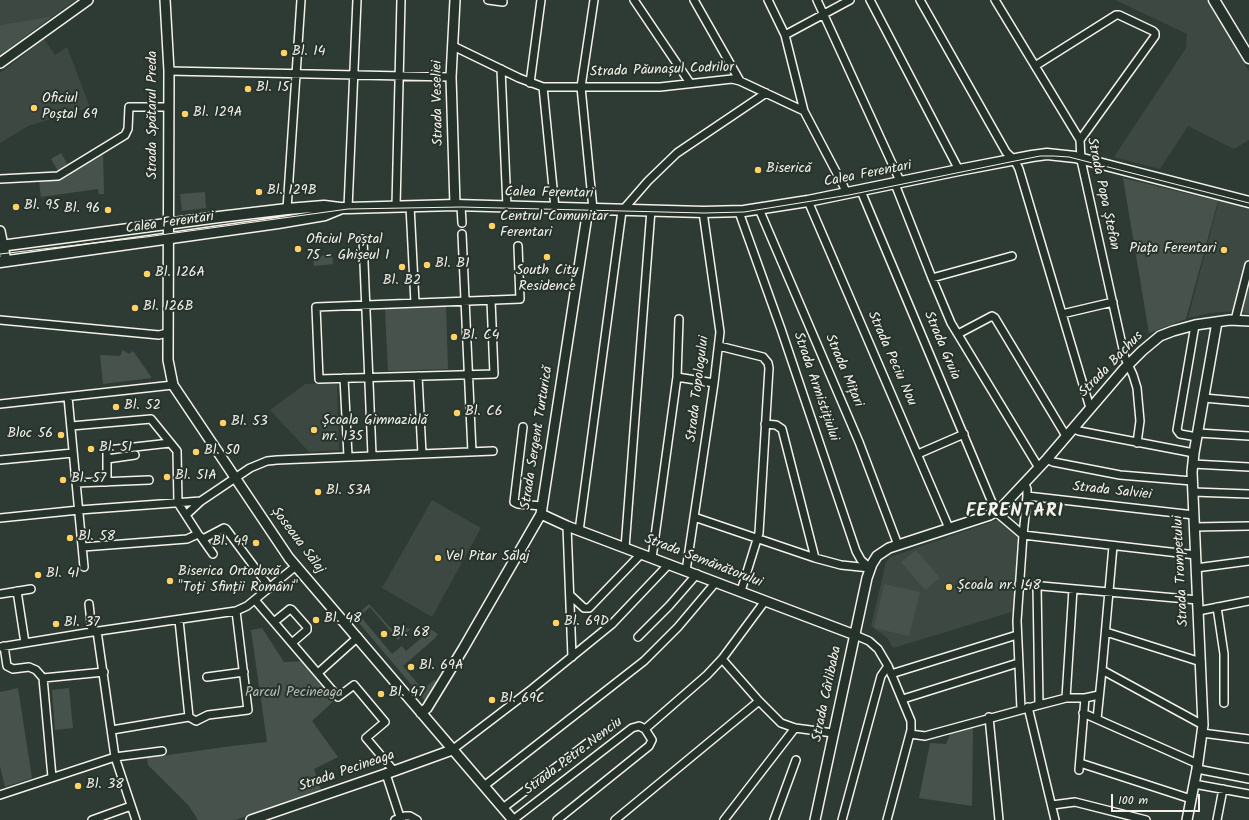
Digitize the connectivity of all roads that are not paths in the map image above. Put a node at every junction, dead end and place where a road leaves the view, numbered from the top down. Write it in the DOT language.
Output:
graph roads {
  1 [pos="88,0"];
  2 [pos="165,0"];
  3 [pos="301,0"];
  4 [pos="357,0"];
  5 [pos="400,0"];
  6 [pos="455,0"];
  7 [pos="488,0"];
  8 [pos="541,0"];
  9 [pos="594,0"];
  10 [pos="634,0"];
  11 [pos="694,0"];
  12 [pos="768,0"];
  13 [pos="817,0"];
  14 [pos="850,0"];
  15 [pos="870,0"];
  16 [pos="920,0"];
  17 [pos="995,0"];
  18 [pos="1214,0"];
  19 [pos="502,2"];
  20 [pos="824,14"];
  21 [pos="785,35"];
  22 [pos="453,46"];
  23 [pos="1249,58"];
  24 [pos="0,63"];
  25 [pos="1035,66"];
  26 [pos="501,69"];
  27 [pos="169,71"];
  28 [pos="296,73"];
  29 [pos="354,74"];
  30 [pos="399,76"];
  31 [pos="451,77"];
  32 [pos="740,81"];
  33 [pos="530,83"];
  34 [pos="690,83"];
  35 [pos="543,87"];
  36 [pos="581,88"];
  37 [pos="766,93"];
  38 [pos="168,107"];
  39 [pos="804,111"];
  40 [pos="1080,140"];
  41 [pos="1080,158"];
  42 [pos="1014,160"];
  43 [pos="959,170"];
  44 [pos="0,179"];
  45 [pos="898,183"];
  46 [pos="861,191"];
  47 [pos="846,194"];
  48 [pos="808,201"];
  49 [pos="1249,202"];
  50 [pos="396,206"];
  51 [pos="410,206"];
  52 [pos="458,206"];
  53 [pos="507,207"];
  54 [pos="345,208"];
  55 [pos="555,208"];
  56 [pos="287,209"];
  57 [pos="591,209"];
  58 [pos="759,209"];
  59 [pos="623,210"];
  60 [pos="651,210"];
  61 [pos="703,212"];
  62 [pos="739,212"];
  63 [pos="462,223"];
  64 [pos="0,231"];
  65 [pos="168,231"];
  66 [pos="462,234"];
  67 [pos="363,239"];
  68 [pos="2,245"];
  69 [pos="518,246"];
  70 [pos="1012,256"];
  71 [pos="3,261"];
  72 [pos="1249,265"];
  73 [pos="932,278"];
  74 [pos="491,300"];
  75 [pos="466,301"];
  76 [pos="1113,302"];
  77 [pos="415,303"];
  78 [pos="366,305"];
  79 [pos="1062,314"];
  80 [pos="679,319"];
  81 [pos="0,320"];
  82 [pos="1236,320"];
  83 [pos="1249,321"];
  84 [pos="1217,322"];
  85 [pos="1195,325"];
  86 [pos="167,333"];
  87 [pos="958,334"];
  88 [pos="719,346"];
  89 [pos="1128,365"];
  90 [pos="469,374"];
  91 [pos="418,376"];
  92 [pos="677,377"];
  93 [pos="344,378"];
  94 [pos="369,378"];
  95 [pos="714,383"];
  96 [pos="173,385"];
  97 [pos="68,397"];
  98 [pos="1204,398"];
  99 [pos="1249,402"];
  100 [pos="0,404"];
  101 [pos="1090,408"];
  102 [pos="765,424"];
  103 [pos="71,426"];
  104 [pos="523,427"];
  105 [pos="1073,428"];
  106 [pos="964,434"];
  107 [pos="1198,435"];
  108 [pos="1066,436"];
  109 [pos="1249,436"];
  110 [pos="1137,442"];
  111 [pos="170,443"];
  112 [pos="493,450"];
  113 [pos="472,452"];
  114 [pos="73,453"];
  115 [pos="1194,453"];
  116 [pos="422,454"];
  117 [pos="918,454"];
  118 [pos="136,455"];
  119 [pos="372,455"];
  120 [pos="348,456"];
  121 [pos="107,459"];
  122 [pos="1047,459"];
  123 [pos="0,460"];
  124 [pos="1193,464"];
  125 [pos="1249,467"];
  126 [pos="1039,468"];
  127 [pos="235,478"];
  128 [pos="149,480"];
  129 [pos="1192,481"];
  130 [pos="107,482"];
  131 [pos="76,483"];
  132 [pos="1025,484"];
  133 [pos="1017,492"];
  134 [pos="1193,492"];
  135 [pos="1249,494"];
  136 [pos="1027,496"];
  137 [pos="201,501"];
  138 [pos="178,503"];
  139 [pos="1025,506"];
  140 [pos="79,510"];
  141 [pos="542,510"];
  142 [pos="996,512"];
  143 [pos="186,515"];
  144 [pos="1194,515"];
  145 [pos="694,517"];
  146 [pos="0,518"];
  147 [pos="567,526"];
  148 [pos="1249,526"];
  149 [pos="1194,527"];
  150 [pos="949,528"];
  151 [pos="579,531"];
  152 [pos="1023,535"];
  153 [pos="200,536"];
  154 [pos="758,538"];
  155 [pos="898,545"];
  156 [pos="1113,546"];
  157 [pos="83,547"];
  158 [pos="625,548"];
  159 [pos="213,554"];
  160 [pos="641,554"];
  161 [pos="1196,555"];
  162 [pos="652,558"];
  163 [pos="815,558"];
  164 [pos="1249,561"];
  165 [pos="669,564"];
  166 [pos="296,566"];
  167 [pos="84,567"];
  168 [pos="1196,568"];
  169 [pos="686,570"];
  170 [pos="869,571"];
  171 [pos="697,574"];
  172 [pos="716,582"];
  173 [pos="1018,584"];
  174 [pos="1037,586"];
  175 [pos="270,588"];
  176 [pos="31,589"];
  177 [pos="1073,589"];
  178 [pos="17,591"];
  179 [pos="740,591"];
  180 [pos="1109,592"];
  181 [pos="0,594"];
  182 [pos="570,595"];
  183 [pos="255,600"];
  184 [pos="1198,600"];
  185 [pos="765,601"];
  186 [pos="1249,601"];
  187 [pos="89,604"];
  188 [pos="1217,607"];
  189 [pos="236,611"];
  190 [pos="1198,611"];
  191 [pos="179,620"];
  192 [pos="274,622"];
  193 [pos="94,631"];
  194 [pos="1106,632"];
  195 [pos="855,635"];
  196 [pos="1017,635"];
  197 [pos="638,637"];
  198 [pos="358,638"];
  199 [pos="25,643"];
  200 [pos="292,643"];
  201 [pos="2,646"];
  202 [pos="572,657"];
  203 [pos="722,659"];
  204 [pos="1201,662"];
  205 [pos="1018,663"];
  206 [pos="888,666"];
  207 [pos="1102,670"];
  208 [pos="104,672"];
  209 [pos="244,672"];
  210 [pos="318,673"];
  211 [pos="891,674"];
  212 [pos="207,677"];
  213 [pos="43,678"];
  214 [pos="1099,696"];
  215 [pos="1066,698"];
  216 [pos="1085,698"];
  217 [pos="903,699"];
  218 [pos="759,701"];
  219 [pos="1224,703"];
  220 [pos="1039,704"];
  221 [pos="1024,708"];
  222 [pos="422,713"];
  223 [pos="1083,713"];
  224 [pos="189,717"];
  225 [pos="989,717"];
  226 [pos="1097,719"];
  227 [pos="795,728"];
  228 [pos="645,729"];
  229 [pos="1203,729"];
  230 [pos="112,730"];
  231 [pos="834,733"];
  232 [pos="910,734"];
  233 [pos="1249,738"];
  234 [pos="590,741"];
  235 [pos="452,750"];
  236 [pos="162,751"];
  237 [pos="115,756"];
  238 [pos="796,760"];
  239 [pos="1197,766"];
  240 [pos="390,773"];
  241 [pos="52,777"];
  242 [pos="1249,779"];
  243 [pos="1194,784"];
  244 [pos="484,786"];
  245 [pos="1223,789"];
  246 [pos="1249,794"];
  247 [pos="0,795"];
  248 [pos="1191,799"];
  249 [pos="1052,805"];
  250 [pos="131,806"];
  251 [pos="503,808"];
  252 [pos="398,818"];
  253 [pos="92,820"];
  254 [pos="136,820"];
  255 [pos="250,820"];
  256 [pos="417,820"];
  257 [pos="513,820"];
  258 [pos="557,820"];
  259 [pos="615,820"];
  260 [pos="724,820"];
  261 [pos="774,820"];
  262 [pos="815,820"];
  263 [pos="842,820"];
  264 [pos="887,820"];
  265 [pos="999,820"];
  266 [pos="1056,820"];
  267 [pos="1146,820"];
  268 [pos="1187,820"];
  269 [pos="1217,820"];
  1 -- 24 [label="street"];
  2 -- 27 [label="street, Strada Spătarul Preda"];
  3 -- 28 [label="street"];
  4 -- 29 [label="street"];
  5 -- 30 [label="street"];
  6 -- 22 [label="street, Strada Veseliei"];
  7 -- 19 [label="street"];
  8 -- 33 [label="street"];
  9 -- 36 [label="street, Strada Sergent Turturică"];
  10 -- 34 [label="street"];
  11 -- 32 [label="street"];
  12 -- 21 [label="street"];
  13 -- 20 [label="street"];
  14 -- 20 [label="street"];
  15 -- 43 [label="street"];
  16 -- 42 [label="street"];
  17 -- 25 [label="street, Strada Popa Ștefan"];
  18 -- 23 [label="main road"];
  20 -- 21 [label="street"];
  20 -- 45 [label="street"];
  21 -- 39 [label="street"];
  22 -- 26 [label="street, Strada Păunașul Codrilor"];
  22 -- 31 [label="street, Strada Veseliei"];
  25 -- 40 [label="street, Strada Popa Ștefan"];
  25 -- 40 [label="street"];
  26 -- 33 [label="street, Strada Păunașul Codrilor"];
  26 -- 53 [label="street"];
  27 -- 28 [label="street"];
  27 -- 38 [label="street, Strada Spătarul Preda"];
  28 -- 29 [label="street"];
  28 -- 56 [label="street"];
  29 -- 30 [label="street"];
  29 -- 54 [label="street"];
  30 -- 31 [label="street"];
  30 -- 50 [label="street"];
  31 -- 52 [label="street, Strada Veseliei"];
  32 -- 34 [label="street, Strada Păunașul Codrilor"];
  32 -- 37 [label="street, Strada Păunașul Codrilor"];
  33 -- 35 [label="street, Strada Păunașul Codrilor"];
  34 -- 36 [label="street, Strada Păunașul Codrilor"];
  35 -- 36 [label="street, Strada Păunașul Codrilor"];
  35 -- 55 [label="street"];
  36 -- 57 [label="street, Strada Sergent Turturică"];
  37 -- 39 [label="street, Strada Păunașul Codrilor"];
  37 -- 59 [label="street"];
  38 -- 44 [label="street"];
  38 -- 65 [label="street, Strada Spătarul Preda"];
  39 -- 47 [label="street"];
  40 -- 41 [label="street, Strada Popa Ștefan"];
  41 -- 42 [label="main road, Calea Ferentari"];
  41 -- 49 [label="main road, Calea Ferentari"];
  41 -- 76 [label="street, Strada Popa Ștefan"];
  42 -- 43 [label="main road, Calea Ferentari"];
  42 -- 79 [label="street"];
  43 -- 45 [label="main road, Calea Ferentari"];
  45 -- 46 [label="main road, Calea Ferentari"];
  45 -- 73 [label="street"];
  46 -- 47 [label="main road, Calea Ferentari"];
  46 -- 106 [label="street, Strada Gruia"];
  47 -- 48 [label="main road, Calea Ferentari"];
  48 -- 58 [label="main road, Calea Ferentari"];
  48 -- 117 [label="street, Strada Peciu Nou"];
  50 -- 51 [label="main road, Calea Ferentari"];
  50 -- 54 [label="main road, Calea Ferentari"];
  51 -- 52 [label="main road, Calea Ferentari"];
  51 -- 77 [label="street"];
  52 -- 53 [label="main road, Calea Ferentari"];
  52 -- 63 [label="street"];
  53 -- 55 [label="main road, Calea Ferentari"];
  54 -- 56 [label="main road, Calea Ferentari"];
  54 -- 65 [label="main road, Calea Ferentari"];
  55 -- 57 [label="main road, Calea Ferentari"];
  56 -- 65 [label="main road, Calea Ferentari"];
  57 -- 59 [label="main road, Calea Ferentari"];
  57 -- 141 [label="street, Strada Sergent Turturică"];
  58 -- 62 [label="main road, Calea Ferentari"];
  58 -- 155 [label="street, Strada Mițari"];
  59 -- 60 [label="main road, Calea Ferentari"];
  59 -- 151 [label="street"];
  60 -- 61 [label="main road, Calea Ferentari"];
  60 -- 158 [label="street"];
  61 -- 62 [label="main road, Calea Ferentari"];
  61 -- 88 [label="street, Strada Topologului"];
  62 -- 170 [label="street, Strada Armistițiului"];
  64 -- 68 [label="street"];
  65 -- 68 [label="main road, Calea Ferentari"];
  65 -- 71 [label="main road, Calea Ferentari"];
  65 -- 86 [label="street, Șoseaua Sălaj"];
  66 -- 75 [label="street"];
  67 -- 78 [label="street"];
  68 -- 71 [label="street"];
  69 -- 74 [label="street"];
  70 -- 73 [label="street"];
  72 -- 82 [label="street"];
  73 -- 87 [label="street"];
  74 -- 75 [label="street"];
  74 -- 90 [label="street"];
  75 -- 77 [label="street"];
  75 -- 90 [label="street"];
  76 -- 79 [label="street"];
  76 -- 89 [label="street, Strada Popa Ștefan"];
  77 -- 78 [label="street"];
  78 -- 93 [label="street"];
  78 -- 94 [label="street"];
  79 -- 101 [label="street"];
  80 -- 92 [label="street"];
  81 -- 86 [label="street"];
  82 -- 83 [label="street, Strada Bachus"];
  82 -- 84 [label="street, Strada Bachus"];
  84 -- 85 [label="street, Strada Bachus"];
  84 -- 98 [label="street, Strada Trompetului"];
  85 -- 89 [label="street, Strada Bachus"];
  85 -- 107 [label="street"];
  86 -- 96 [label="street, Șoseaua Sălaj"];
  87 -- 108 [label="street"];
  87 -- 126 [label="street"];
  88 -- 95 [label="street, Strada Topologului"];
  88 -- 102 [label="street"];
  89 -- 101 [label="street, Strada Bachus"];
  89 -- 110 [label="street, Strada Popa Ștefan"];
  90 -- 91 [label="street"];
  90 -- 113 [label="street"];
  91 -- 94 [label="street"];
  91 -- 116 [label="street"];
  92 -- 95 [label="street"];
  92 -- 162 [label="street"];
  93 -- 94 [label="street"];
  93 -- 120 [label="street"];
  94 -- 119 [label="street"];
  95 -- 145 [label="street, Strada Topologului"];
  96 -- 97 [label="street"];
  96 -- 127 [label="street, Șoseaua Sălaj"];
  97 -- 100 [label="street"];
  97 -- 103 [label="street"];
  98 -- 99 [label="street"];
  98 -- 107 [label="street, Strada Trompetului"];
  101 -- 105 [label="street, Strada Bachus"];
  102 -- 154 [label="street"];
  102 -- 163 [label="street"];
  103 -- 111 [label="street"];
  103 -- 114 [label="street"];
  104 -- 141 [label="street"];
  105 -- 108 [label="street, Strada Bachus"];
  105 -- 110 [label="street"];
  106 -- 117 [label="street"];
  106 -- 142 [label="street, Strada Gruia"];
  107 -- 109 [label="street"];
  107 -- 115 [label="street, Strada Trompetului"];
  108 -- 122 [label="street, Strada Bachus"];
  110 -- 115 [label="street"];
  111 -- 121 [label="street"];
  111 -- 138 [label="street"];
  112 -- 113 [label="street"];
  113 -- 116 [label="street"];
  114 -- 123 [label="street"];
  114 -- 131 [label="street"];
  115 -- 124 [label="street, Strada Trompetului"];
  116 -- 119 [label="street"];
  117 -- 150 [label="street, Strada Peciu Nou"];
  118 -- 121 [label="street"];
  119 -- 120 [label="street"];
  120 -- 127 [label="street"];
  121 -- 130 [label="street"];
  122 -- 126 [label="street, Strada Bachus"];
  122 -- 129 [label="street"];
  124 -- 125 [label="street"];
  124 -- 129 [label="street, Strada Trompetului"];
  126 -- 132 [label="street, Strada Bachus"];
  127 -- 137 [label="street"];
  127 -- 166 [label="street, Șoseaua Sălaj"];
  128 -- 130 [label="street"];
  129 -- 134 [label="street, Strada Trompetului"];
  130 -- 131 [label="street"];
  131 -- 140 [label="street"];
  132 -- 133 [label="street, Strada Bachus"];
  132 -- 136 [label="street"];
  133 -- 139 [label="street"];
  133 -- 142 [label="street, Strada Bachus"];
  134 -- 135 [label="street"];
  134 -- 144 [label="street, Strada Trompetului"];
  136 -- 139 [label="street"];
  136 -- 144 [label="street, Strada Salviei"];
  137 -- 138 [label="street"];
  137 -- 143 [label="street"];
  138 -- 140 [label="street"];
  138 -- 143 [label="street"];
  139 -- 152 [label="street"];
  140 -- 146 [label="street"];
  140 -- 157 [label="street"];
  141 -- 147 [label="street, Strada Semănătorului"];
  141 -- 222 [label="street, Strada Sergent Turturică"];
  142 -- 150 [label="street"];
  142 -- 152 [label="street"];
  143 -- 153 [label="street"];
  144 -- 149 [label="street, Strada Trompetului"];
  145 -- 154 [label="street"];
  145 -- 169 [label="street, Strada Topologului"];
  147 -- 151 [label="street, Strada Semănătorului"];
  147 -- 182 [label="street"];
  148 -- 149 [label="street"];
  149 -- 161 [label="street, Strada Trompetului"];
  150 -- 155 [label="street"];
  151 -- 158 [label="street, Strada Semănătorului"];
  152 -- 156 [label="street"];
  152 -- 173 [label="street"];
  153 -- 157 [label="street"];
  153 -- 159 [label="street"];
  153 -- 175 [label="street"];
  154 -- 163 [label="street"];
  154 -- 179 [label="street"];
  155 -- 170 [label="street"];
  156 -- 161 [label="street"];
  156 -- 180 [label="street"];
  157 -- 167 [label="street"];
  158 -- 160 [label="street, Strada Semănătorului"];
  160 -- 162 [label="street, Strada Semănătorului"];
  160 -- 182 [label="street"];
  161 -- 168 [label="street, Strada Trompetului"];
  162 -- 165 [label="street, Strada Semănătorului"];
  163 -- 170 [label="street"];
  164 -- 168 [label="street"];
  165 -- 169 [label="street, Strada Semănătorului"];
  165 -- 202 [label="street"];
  166 -- 175 [label="street"];
  166 -- 198 [label="street, Șoseaua Sălaj"];
  168 -- 184 [label="street, Strada Trompetului"];
  169 -- 171 [label="street, Strada Semănătorului"];
  170 -- 195 [label="street, Strada Cârlibaba"];
  171 -- 172 [label="street, Strada Semănătorului"];
  171 -- 197 [label="street"];
  172 -- 179 [label="street, Strada Semănătorului"];
  172 -- 244 [label="street"];
  173 -- 174 [label="street"];
  173 -- 196 [label="street"];
  174 -- 177 [label="street"];
  174 -- 220 [label="street"];
  175 -- 183 [label="street"];
  176 -- 178 [label="street"];
  177 -- 180 [label="street"];
  177 -- 215 [label="street"];
  178 -- 181 [label="street"];
  178 -- 199 [label="street"];
  179 -- 185 [label="street, Strada Semănătorului"];
  180 -- 184 [label="street"];
  180 -- 194 [label="street"];
  182 -- 202 [label="street"];
  183 -- 189 [label="street"];
  183 -- 192 [label="street"];
  184 -- 190 [label="street, Strada Trompetului"];
  185 -- 195 [label="street, Strada Semănătorului"];
  185 -- 203 [label="street, Strada Petre Nenciu"];
  186 -- 188 [label="street"];
  187 -- 193 [label="street"];
  188 -- 190 [label="street"];
  188 -- 219 [label="street"];
  189 -- 191 [label="street"];
  189 -- 209 [label="street"];
  190 -- 204 [label="street, Strada Trompetului"];
  191 -- 193 [label="street"];
  191 -- 224 [label="street"];
  192 -- 200 [label="street"];
  192 -- 200 [label="street"];
  193 -- 199 [label="street"];
  193 -- 208 [label="street"];
  194 -- 204 [label="street"];
  194 -- 207 [label="street"];
  195 -- 206 [label="street"];
  195 -- 231 [label="street, Strada Cârlibaba"];
  196 -- 205 [label="street"];
  196 -- 211 [label="street"];
  198 -- 210 [label="street"];
  198 -- 222 [label="street, Șoseaua Sălaj"];
  199 -- 201 [label="street"];
  200 -- 210 [label="street"];
  201 -- 213 [label="street"];
  202 -- 235 [label="street"];
  203 -- 218 [label="street"];
  203 -- 228 [label="street, Strada Petre Nenciu"];
  204 -- 229 [label="street, Strada Trompetului"];
  205 -- 217 [label="street"];
  205 -- 221 [label="street"];
  206 -- 211 [label="street"];
  206 -- 263 [label="street"];
  207 -- 214 [label="street"];
  207 -- 229 [label="street"];
  208 -- 213 [label="street"];
  208 -- 230 [label="street"];
  209 -- 212 [label="street"];
  209 -- 224 [label="street"];
  210 -- 240 [label="street"];
  211 -- 217 [label="street"];
  213 -- 241 [label="street"];
  214 -- 216 [label="street"];
  214 -- 226 [label="street"];
  215 -- 216 [label="street"];
  215 -- 220 [label="street"];
  216 -- 223 [label="street"];
  217 -- 232 [label="street"];
  218 -- 227 [label="street"];
  218 -- 259 [label="street"];
  220 -- 221 [label="street"];
  221 -- 225 [label="street"];
  221 -- 249 [label="street"];
  222 -- 235 [label="street, Șoseaua Sălaj"];
  223 -- 226 [label="street"];
  223 -- 248 [label="street"];
  224 -- 230 [label="street"];
  225 -- 232 [label="street"];
  225 -- 265 [label="street"];
  226 -- 239 [label="street"];
  227 -- 231 [label="street"];
  227 -- 260 [label="street"];
  228 -- 257 [label="street, Strada Petre Nenciu"];
  228 -- 258 [label="street"];
  229 -- 233 [label="street"];
  229 -- 239 [label="street, Strada Trompetului"];
  230 -- 237 [label="street"];
  231 -- 262 [label="street, Strada Cârlibaba"];
  232 -- 264 [label="street"];
  234 -- 251 [label="street"];
  235 -- 240 [label="street, Strada Pecineaga"];
  235 -- 244 [label="street, Șoseaua Sălaj"];
  236 -- 237 [label="street"];
  237 -- 241 [label="street"];
  237 -- 250 [label="street"];
  238 -- 261 [label="street"];
  239 -- 242 [label="street"];
  239 -- 243 [label="street, Strada Trompetului"];
  240 -- 252 [label="street"];
  240 -- 255 [label="street, Strada Pecineaga"];
  241 -- 247 [label="street"];
  243 -- 245 [label="street"];
  243 -- 248 [label="street, Strada Trompetului"];
  244 -- 251 [label="street, Șoseaua Sălaj"];
  245 -- 246 [label="street"];
  245 -- 269 [label="street"];
  248 -- 268 [label="street, Strada Trompetului"];
  249 -- 266 [label="street"];
  249 -- 267 [label="street"];
  250 -- 253 [label="street"];
  250 -- 254 [label="street"];
  251 -- 257 [label="street, Șoseaua Sălaj"];
  252 -- 256 [label="street"];
}
